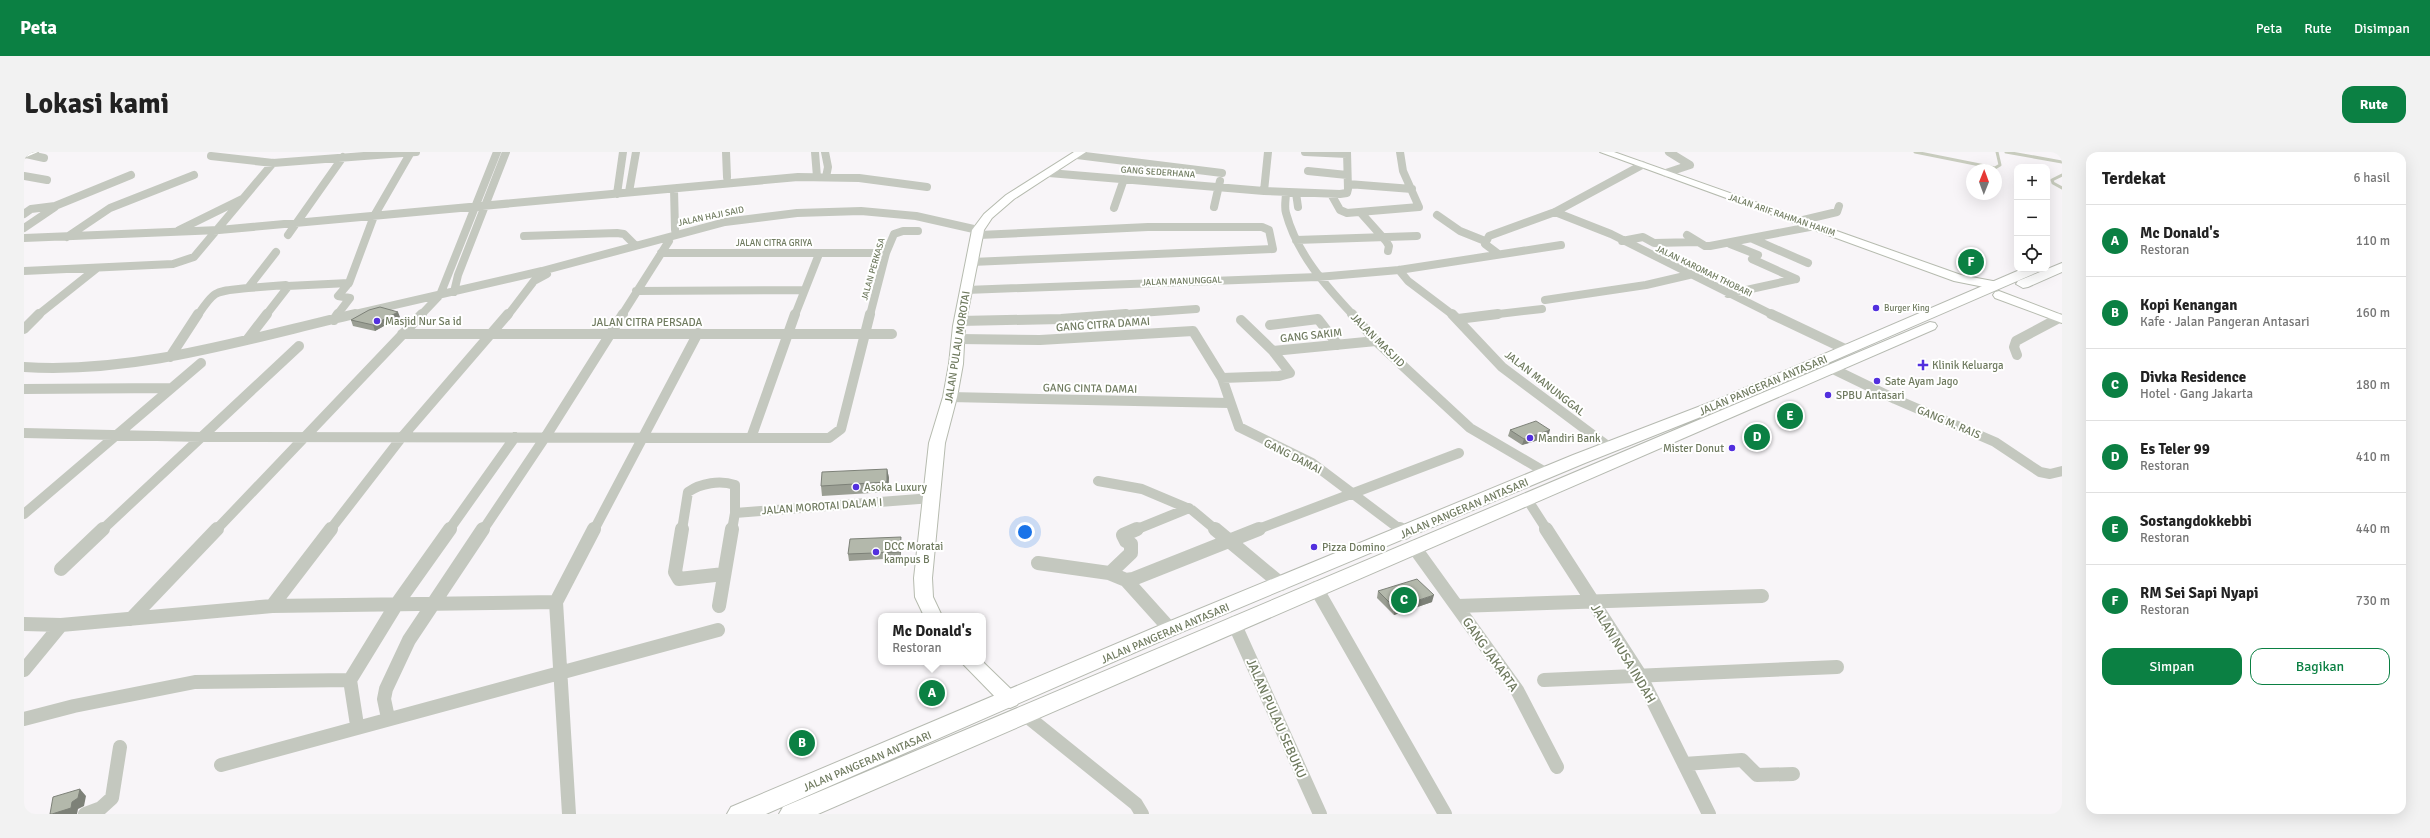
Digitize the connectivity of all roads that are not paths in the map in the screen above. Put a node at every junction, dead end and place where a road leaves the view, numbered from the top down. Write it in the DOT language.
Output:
graph roads {
  1 [pos="241,152"];
  2 [pos="410,152"];
  3 [pos="416,152"];
  4 [pos="496,152"];
  5 [pos="506,152"];
  6 [pos="623,152"];
  7 [pos="636,152"];
  8 [pos="726,152"];
  9 [pos="815,152"];
  10 [pos="825,152"];
  11 [pos="1268,152"];
  12 [pos="1305,152"];
  13 [pos="1400,152"];
  14 [pos="1605,152"];
  15 [pos="1669,152"];
  16 [pos="1347,153"];
  17 [pos="28,154"];
  18 [pos="1079,154"];
  19 [pos="211,156"];
  20 [pos="343,157"];
  21 [pos="44,158"];
  22 [pos="227,158"];
  23 [pos="273,163"];
  24 [pos="1642,164"];
  25 [pos="1308,171"];
  26 [pos="1050,173"];
  27 [pos="1666,173"];
  28 [pos="1347,174"];
  29 [pos="131,175"];
  30 [pos="194,175"];
  31 [pos="24,176"];
  32 [pos="817,176"];
  33 [pos="727,177"];
  34 [pos="826,177"];
  35 [pos="1124,179"];
  36 [pos="48,180"];
  37 [pos="1348,184"];
  38 [pos="1220,186"];
  39 [pos="674,188"];
  40 [pos="927,188"];
  41 [pos="1412,189"];
  42 [pos="1264,191"];
  43 [pos="629,192"];
  44 [pos="1286,192"];
  45 [pos="1296,193"];
  46 [pos="616,194"];
  47 [pos="1331,194"];
  48 [pos="244,198"];
  49 [pos="55,206"];
  50 [pos="476,206"];
  51 [pos="486,206"];
  52 [pos="1214,206"];
  53 [pos="1839,206"];
  54 [pos="1298,207"];
  55 [pos="1114,208"];
  56 [pos="28,209"];
  57 [pos="1555,212"];
  58 [pos="1361,213"];
  59 [pos="24,214"];
  60 [pos="1438,215"];
  61 [pos="374,216"];
  62 [pos="1799,221"];
  63 [pos="296,223"];
  64 [pos="1815,226"];
  65 [pos="24,228"];
  66 [pos="219,230"];
  67 [pos="675,230"];
  68 [pos="918,231"];
  69 [pos="174,232"];
  70 [pos="978,233"];
  71 [pos="288,235"];
  72 [pos="1687,235"];
  73 [pos="524,236"];
  74 [pos="1382,236"];
  75 [pos="1417,236"];
  76 [pos="24,238"];
  77 [pos="67,238"];
  78 [pos="1753,239"];
  79 [pos="1296,240"];
  80 [pos="669,241"];
  81 [pos="1485,241"];
  82 [pos="1622,241"];
  83 [pos="1698,242"];
  84 [pos="1730,243"];
  85 [pos="635,245"];
  86 [pos="1561,245"];
  87 [pos="1388,251"];
  88 [pos="276,252"];
  89 [pos="661,253"];
  90 [pos="886,253"];
  91 [pos="1497,253"];
  92 [pos="819,254"];
  93 [pos="2062,256"];
  94 [pos="972,262"];
  95 [pos="2050,262"];
  96 [pos="1808,263"];
  97 [pos="2062,267"];
  98 [pos="96,268"];
  99 [pos="573,268"];
  100 [pos="1399,270"];
  101 [pos="24,271"];
  102 [pos="2028,272"];
  103 [pos="1689,275"];
  104 [pos="1318,277"];
  105 [pos="1958,278"];
  106 [pos="348,283"];
  107 [pos="286,286"];
  108 [pos="248,288"];
  109 [pos="804,290"];
  110 [pos="966,290"];
  111 [pos="1996,290"];
  112 [pos="636,291"];
  113 [pos="454,292"];
  114 [pos="1728,294"];
  115 [pos="1974,294"];
  116 [pos="436,296"];
  117 [pos="1545,300"];
  118 [pos="1542,309"];
  119 [pos="1196,310"];
  120 [pos="2061,318"];
  121 [pos="1458,319"];
  122 [pos="334,320"];
  123 [pos="1241,320"];
  124 [pos="960,321"];
  125 [pos="1270,325"];
  126 [pos="24,329"];
  127 [pos="494,333"];
  128 [pos="698,333"];
  129 [pos="402,334"];
  130 [pos="611,334"];
  131 [pos="790,334"];
  132 [pos="866,334"];
  133 [pos="892,334"];
  134 [pos="959,339"];
  135 [pos="247,340"];
  136 [pos="1376,341"];
  137 [pos="1338,345"];
  138 [pos="298,346"];
  139 [pos="1845,349"];
  140 [pos="1273,351"];
  141 [pos="2018,355"];
  142 [pos="170,357"];
  143 [pos="201,363"];
  144 [pos="24,367"];
  145 [pos="1833,369"];
  146 [pos="1222,378"];
  147 [pos="171,388"];
  148 [pos="24,389"];
  149 [pos="950,397"];
  150 [pos="1228,402"];
  151 [pos="1699,420"];
  152 [pos="24,433"];
  153 [pos="117,435"];
  154 [pos="305,436"];
  155 [pos="518,436"];
  156 [pos="543,436"];
  157 [pos="644,436"];
  158 [pos="201,437"];
  159 [pos="402,438"];
  160 [pos="751,438"];
  161 [pos="1608,447"];
  162 [pos="1459,453"];
  163 [pos="2062,471"];
  164 [pos="1547,473"];
  165 [pos="1098,481"];
  166 [pos="1353,492"];
  167 [pos="932,498"];
  168 [pos="1527,499"];
  169 [pos="1189,508"];
  170 [pos="735,513"];
  171 [pos="24,514"];
  172 [pos="1410,540"];
  173 [pos="1227,541"];
  174 [pos="1038,563"];
  175 [pos="62,569"];
  176 [pos="1110,573"];
  177 [pos="724,574"];
  178 [pos="1126,580"];
  179 [pos="1281,584"];
  180 [pos="1316,588"];
  181 [pos="1762,596"];
  182 [pos="1592,600"];
  183 [pos="556,602"];
  184 [pos="435,603"];
  185 [pos="396,605"];
  186 [pos="272,606"];
  187 [pos="719,606"];
  188 [pos="1457,606"];
  189 [pos="931,613"];
  190 [pos="130,619"];
  191 [pos="1234,623"];
  192 [pos="24,624"];
  193 [pos="60,625"];
  194 [pos="1170,629"];
  195 [pos="718,630"];
  196 [pos="974,665"];
  197 [pos="1837,666"];
  198 [pos="24,670"];
  199 [pos="1640,674"];
  200 [pos="560,675"];
  201 [pos="350,680"];
  202 [pos="1544,680"];
  203 [pos="1016,707"];
  204 [pos="388,718"];
  205 [pos="24,719"];
  206 [pos="357,726"];
  207 [pos="120,747"];
  208 [pos="1684,764"];
  209 [pos="221,765"];
  210 [pos="1557,767"];
  211 [pos="1794,774"];
  212 [pos="108,809"];
  213 [pos="795,813"];
  214 [pos="85,814"];
  215 [pos="569,814"];
  216 [pos="740,814"];
  217 [pos="1142,814"];
  218 [pos="1320,814"];
  219 [pos="1445,814"];
  220 [pos="1710,814"];
  1 -- 22 [label="street"];
  2 -- 3 [label="street"];
  2 -- 20 [label="street"];
  2 -- 61 [label="street"];
  4 -- 50 [label="street"];
  5 -- 51 [label="street"];
  6 -- 46 [label="street"];
  7 -- 43 [label="street"];
  8 -- 33 [label="street"];
  9 -- 32 [label="street"];
  10 -- 34 [label="street"];
  11 -- 42 [label="street"];
  12 -- 16 [label="street"];
  13 -- 41 [label="street"];
  14 -- 24 [label="street, JALAN ARIF RAHMAN HAKIM"];
  15 -- 27 [label="street"];
  16 -- 28 [label="street"];
  17 -- 21 [label="street"];
  18 -- 26 [label="street, JALAN PULAU MOROTAI"];
  18 -- 38 [label="street"];
  19 -- 22 [label="street"];
  20 -- 23 [label="street"];
  20 -- 63 [label="street"];
  22 -- 23 [label="street"];
  23 -- 48 [label="street"];
  24 -- 27 [label="street, JALAN ARIF RAHMAN HAKIM"];
  24 -- 57 [label="street"];
  25 -- 28 [label="street"];
  26 -- 35 [label="street, GANG SEDERHANA"];
  26 -- 70 [label="street, JALAN PULAU MOROTAI"];
  27 -- 62 [label="street, JALAN ARIF RAHMAN HAKIM"];
  28 -- 37 [label="street"];
  29 -- 49 [label="street"];
  30 -- 77 [label="street"];
  31 -- 36 [label="street"];
  32 -- 34 [label="street"];
  32 -- 39 [label="street"];
  34 -- 40 [label="street"];
  35 -- 38 [label="street, GANG SEDERHANA"];
  35 -- 55 [label="street"];
  37 -- 41 [label="street"];
  37 -- 47 [label="street, GANG SEDERHANA"];
  38 -- 42 [label="street, GANG SEDERHANA"];
  38 -- 52 [label="street"];
  39 -- 43 [label="street"];
  39 -- 67 [label="street"];
  41 -- 58 [label="street"];
  42 -- 44 [label="street, GANG SEDERHANA"];
  43 -- 46 [label="street"];
  44 -- 45 [label="street, GANG SEDERHANA"];
  44 -- 79 [label="street, JALAN MASJID"];
  45 -- 47 [label="street, GANG SEDERHANA"];
  45 -- 54 [label="street"];
  46 -- 51 [label="street"];
  47 -- 58 [label="street"];
  48 -- 66 [label="street"];
  48 -- 69 [label="street"];
  49 -- 56 [label="street"];
  49 -- 65 [label="street"];
  50 -- 51 [label="street"];
  50 -- 61 [label="street"];
  50 -- 116 [label="street"];
  51 -- 113 [label="street"];
  53 -- 62 [label="street"];
  56 -- 59 [label="street"];
  57 -- 81 [label="street"];
  57 -- 82 [label="street, JALAN KAROMAH THOBARI"];
  58 -- 74 [label="street"];
  60 -- 81 [label="street"];
  61 -- 63 [label="street"];
  61 -- 106 [label="street"];
  62 -- 64 [label="street, JALAN ARIF RAHMAN HAKIM"];
  63 -- 66 [label="street"];
  63 -- 71 [label="street"];
  64 -- 78 [label="street"];
  64 -- 105 [label="street, JALAN ARIF RAHMAN HAKIM"];
  66 -- 69 [label="street"];
  66 -- 98 [label="street"];
  68 -- 90 [label="street, JALAN PERKASA"];
  69 -- 77 [label="street"];
  70 -- 85 [label="street, JALAN HAJI SAID"];
  70 -- 94 [label="street, JALAN PULAU MOROTAI"];
  70 -- 94 [label="street, JALAN HAJI SAID"];
  72 -- 83 [label="street"];
  73 -- 85 [label="street"];
  74 -- 75 [label="street"];
  74 -- 79 [label="street"];
  74 -- 87 [label="street"];
  76 -- 77 [label="street"];
  78 -- 84 [label="street"];
  78 -- 96 [label="street"];
  79 -- 104 [label="street, JALAN MASJID"];
  80 -- 89 [label="street"];
  81 -- 91 [label="street"];
  82 -- 83 [label="street"];
  82 -- 103 [label="street, JALAN KAROMAH THOBARI"];
  83 -- 84 [label="street"];
  84 -- 114 [label="street"];
  85 -- 113 [label="street, JALAN HAJI SAID"];
  86 -- 91 [label="street, JALAN MANUNGGAL"];
  88 -- 108 [label="street"];
  89 -- 92 [label="street, JALAN CITRA GRIYA"];
  89 -- 112 [label="street"];
  90 -- 92 [label="street, JALAN CITRA GRIYA"];
  90 -- 132 [label="street, JALAN PERKASA"];
  91 -- 100 [label="street, JALAN MANUNGGAL"];
  92 -- 109 [label="street"];
  93 -- 95 [label="main road"];
  94 -- 110 [label="street, JALAN PULAU MOROTAI"];
  97 -- 111 [label="main road, JALAN PANGERAN ANTASARI"];
  98 -- 101 [label="street"];
  98 -- 126 [label="street"];
  99 -- 127 [label="street"];
  100 -- 104 [label="street, JALAN MANUNGGAL"];
  100 -- 121 [label="street, JALAN MANUNGGAL"];
  102 -- 111 [label="main road, JALAN PANGERAN ANTASARI"];
  103 -- 114 [label="street, JALAN KAROMAH THOBARI"];
  103 -- 117 [label="street"];
  104 -- 110 [label="street, JALAN MANUNGGAL"];
  104 -- 136 [label="street, JALAN MASJID"];
  105 -- 111 [label="street, JALAN ARIF RAHMAN HAKIM"];
  105 -- 115 [label="street, JALAN ARIF RAHMAN HAKIM"];
  106 -- 107 [label="street"];
  106 -- 122 [label="street"];
  107 -- 108 [label="street"];
  107 -- 135 [label="street"];
  108 -- 142 [label="street"];
  109 -- 112 [label="street"];
  109 -- 131 [label="street"];
  110 -- 124 [label="street, JALAN PULAU MOROTAI"];
  111 -- 115 [label="main road, JALAN PANGERAN ANTASARI"];
  111 -- 120 [label="street, JALAN ARIF RAHMAN HAKIM"];
  111 -- 145 [label="main road, JALAN PANGERAN ANTASARI"];
  112 -- 130 [label="street"];
  113 -- 116 [label="street, JALAN HAJI SAID"];
  114 -- 139 [label="street, JALAN KAROMAH THOBARI"];
  115 -- 139 [label="main road, JALAN PANGERAN ANTASARI"];
  116 -- 122 [label="street, JALAN HAJI SAID"];
  116 -- 129 [label="street"];
  118 -- 121 [label="street"];
  119 -- 124 [label="street"];
  120 -- 141 [label="street"];
  121 -- 161 [label="street, JALAN MANUNGGAL"];
  122 -- 135 [label="street, JALAN HAJI SAID"];
  123 -- 140 [label="street"];
  124 -- 134 [label="street, JALAN PULAU MOROTAI"];
  125 -- 137 [label="street"];
  127 -- 129 [label="street, JALAN CITRA PERSADA"];
  127 -- 130 [label="street, JALAN CITRA PERSADA"];
  127 -- 159 [label="street"];
  128 -- 130 [label="street, JALAN CITRA PERSADA"];
  128 -- 131 [label="street, JALAN CITRA PERSADA"];
  128 -- 157 [label="street"];
  129 -- 154 [label="street"];
  130 -- 156 [label="street"];
  131 -- 132 [label="street, JALAN CITRA PERSADA"];
  131 -- 160 [label="street"];
  132 -- 133 [label="street, JALAN CITRA PERSADA"];
  132 -- 160 [label="street, JALAN PERKASA"];
  134 -- 146 [label="street, GANG CITRA DAMAI"];
  134 -- 149 [label="street, JALAN PULAU MOROTAI"];
  135 -- 142 [label="street, JALAN HAJI SAID"];
  136 -- 137 [label="street, GANG SAKIM"];
  136 -- 164 [label="street, JALAN MASJID"];
  137 -- 140 [label="street, GANG SAKIM"];
  138 -- 158 [label="street"];
  139 -- 151 [label="main road, JALAN PANGERAN ANTASARI"];
  140 -- 146 [label="street, GANG SAKIM"];
  142 -- 144 [label="street, JALAN HAJI SAID"];
  143 -- 147 [label="street"];
  145 -- 151 [label="main road, JALAN PANGERAN ANTASARI"];
  145 -- 163 [label="street, GANG M. RAIS"];
  146 -- 150 [label="street, GANG DAMAI"];
  147 -- 148 [label="street"];
  147 -- 153 [label="street"];
  149 -- 150 [label="street, GANG CINTA DAMAI"];
  149 -- 167 [label="street, JALAN PULAU MOROTAI"];
  150 -- 166 [label="street, GANG DAMAI"];
  151 -- 161 [label="main road, JALAN PANGERAN ANTASARI"];
  151 -- 168 [label="main road, JALAN PANGERAN ANTASARI"];
  152 -- 153 [label="street"];
  153 -- 158 [label="street"];
  153 -- 171 [label="street"];
  154 -- 158 [label="street"];
  154 -- 159 [label="street"];
  154 -- 190 [label="street"];
  155 -- 156 [label="street"];
  155 -- 159 [label="street"];
  155 -- 185 [label="street"];
  156 -- 157 [label="street"];
  156 -- 184 [label="street"];
  157 -- 160 [label="street"];
  157 -- 183 [label="street"];
  158 -- 175 [label="street"];
  159 -- 186 [label="street"];
  161 -- 164 [label="main road, JALAN PANGERAN ANTASARI"];
  162 -- 166 [label="street"];
  164 -- 172 [label="main road, JALAN PANGERAN ANTASARI"];
  165 -- 169 [label="street"];
  166 -- 172 [label="street, GANG DAMAI"];
  166 -- 173 [label="street"];
  167 -- 170 [label="street, JALAN MOROTAI DALAM I"];
  167 -- 189 [label="street, JALAN PULAU MOROTAI"];
  168 -- 172 [label="main road, JALAN PANGERAN ANTASARI"];
  168 -- 182 [label="street, JALAN NUSA INDAH"];
  169 -- 173 [label="street"];
  169 -- 176 [label="street"];
  170 -- 177 [label="street"];
  170 -- 177 [label="street"];
  172 -- 179 [label="main road, JALAN PANGERAN ANTASARI"];
  172 -- 180 [label="main road, JALAN PANGERAN ANTASARI"];
  172 -- 188 [label="street, GANG JAKARTA"];
  173 -- 178 [label="street"];
  173 -- 179 [label="street"];
  174 -- 176 [label="street"];
  176 -- 178 [label="street"];
  177 -- 187 [label="street"];
  178 -- 194 [label="street"];
  179 -- 194 [label="main road, JALAN PANGERAN ANTASARI"];
  180 -- 191 [label="main road, JALAN PANGERAN ANTASARI"];
  180 -- 219 [label="street"];
  181 -- 182 [label="street"];
  182 -- 188 [label="street"];
  182 -- 199 [label="street, JALAN NUSA INDAH"];
  183 -- 184 [label="street"];
  183 -- 200 [label="street"];
  184 -- 185 [label="street"];
  184 -- 204 [label="street"];
  185 -- 186 [label="street"];
  185 -- 201 [label="street"];
  186 -- 190 [label="street"];
  188 -- 210 [label="street, GANG JAKARTA"];
  190 -- 193 [label="street"];
  191 -- 203 [label="main road, JALAN PANGERAN ANTASARI"];
  191 -- 218 [label="street, JALAN PULAU SEBUKU"];
  192 -- 193 [label="street"];
  193 -- 198 [label="street"];
  194 -- 203 [label="main road, JALAN PANGERAN ANTASARI"];
  195 -- 200 [label="street"];
  196 -- 203 [label="street"];
  197 -- 199 [label="street"];
  199 -- 202 [label="street"];
  199 -- 208 [label="street, JALAN NUSA INDAH"];
  200 -- 204 [label="street"];
  200 -- 215 [label="street"];
  201 -- 205 [label="street"];
  201 -- 206 [label="street"];
  203 -- 213 [label="main road, JALAN PANGERAN ANTASARI"];
  203 -- 216 [label="main road, JALAN PANGERAN ANTASARI"];
  203 -- 217 [label="street"];
  204 -- 206 [label="street"];
  206 -- 209 [label="street"];
  207 -- 212 [label="street"];
  208 -- 211 [label="street"];
  208 -- 220 [label="street, JALAN NUSA INDAH"];
  212 -- 214 [label="street"];
}
